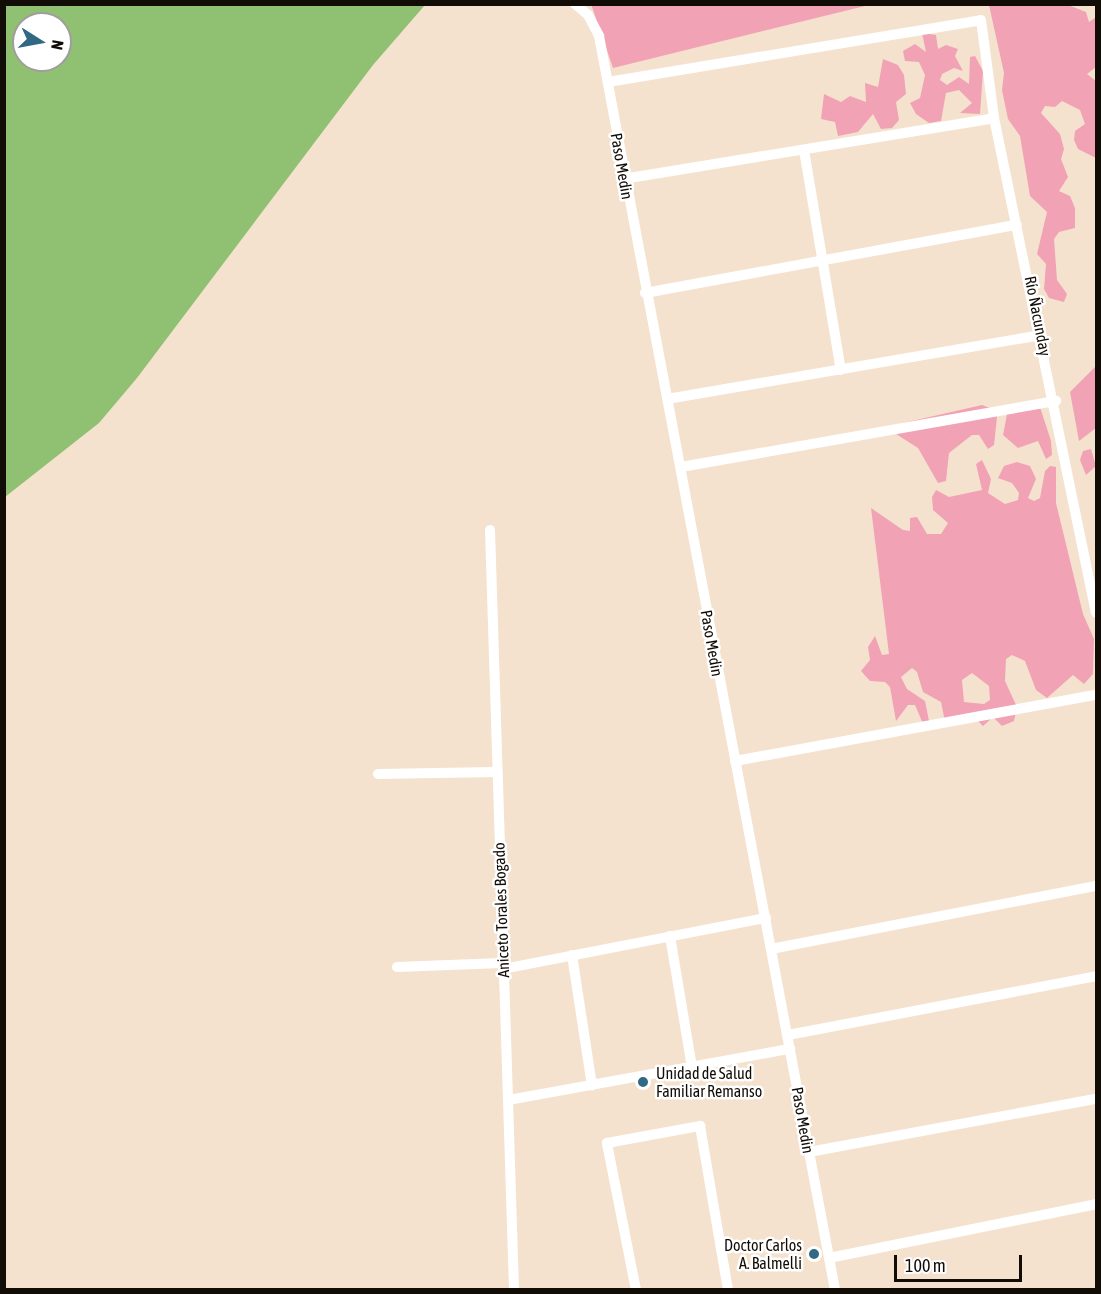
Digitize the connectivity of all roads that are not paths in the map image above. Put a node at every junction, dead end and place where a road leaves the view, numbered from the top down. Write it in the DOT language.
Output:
graph roads {
  1 [pos="575,4"];
  2 [pos="608,82"];
  3 [pos="994,118"];
  4 [pos="804,150"];
  5 [pos="623,179"];
  6 [pos="1017,225"];
  7 [pos="819,261"];
  8 [pos="645,293"];
  9 [pos="1041,335"];
  10 [pos="841,370"];
  11 [pos="667,399"];
  12 [pos="1056,401"];
  13 [pos="681,467"];
  14 [pos="490,530"];
  15 [pos="1096,613"];
  16 [pos="1096,695"];
  17 [pos="735,761"];
  18 [pos="496,772"];
  19 [pos="378,774"];
  20 [pos="1096,886"];
  21 [pos="766,918"];
  22 [pos="670,936"];
  23 [pos="771,949"];
  24 [pos="572,956"];
  25 [pos="502,966"];
  26 [pos="397,967"];
  27 [pos="1096,976"];
  28 [pos="788,1035"];
  29 [pos="790,1049"];
  30 [pos="692,1067"];
  31 [pos="592,1085"];
  32 [pos="1096,1099"];
  33 [pos="507,1100"];
  34 [pos="809,1152"];
  35 [pos="1096,1204"];
  36 [pos="829,1258"];
  37 [pos="514,1290"];
  38 [pos="636,1290"];
  39 [pos="728,1290"];
  40 [pos="835,1290"];
  1 -- 2 [label="street, Paso Medin"];
  2 -- 3 [label="street, Río Ñacunday"];
  2 -- 5 [label="street, Paso Medin"];
  3 -- 4 [label="street"];
  3 -- 6 [label="street, Río Ñacunday"];
  4 -- 5 [label="street"];
  4 -- 7 [label="street"];
  5 -- 8 [label="street, Paso Medin"];
  6 -- 7 [label="street"];
  6 -- 9 [label="street, Río Ñacunday"];
  7 -- 8 [label="street"];
  7 -- 10 [label="street"];
  8 -- 11 [label="street, Paso Medin"];
  9 -- 10 [label="street"];
  9 -- 12 [label="street, Río Ñacunday"];
  10 -- 11 [label="street"];
  11 -- 13 [label="street, Paso Medin"];
  12 -- 13 [label="street"];
  12 -- 15 [label="street, Río Ñacunday"];
  13 -- 17 [label="street, Paso Medin"];
  14 -- 18 [label="street, Aniceto Torales Bogado"];
  16 -- 17 [label="street"];
  17 -- 21 [label="street, Paso Medin"];
  18 -- 19 [label="street"];
  18 -- 25 [label="street, Aniceto Torales Bogado"];
  20 -- 23 [label="street"];
  21 -- 22 [label="street"];
  21 -- 23 [label="street, Paso Medin"];
  22 -- 24 [label="street"];
  22 -- 30 [label="street"];
  23 -- 28 [label="street, Paso Medin"];
  24 -- 25 [label="street"];
  24 -- 31 [label="street"];
  25 -- 26 [label="street"];
  25 -- 33 [label="street, Aniceto Torales Bogado"];
  27 -- 28 [label="street"];
  28 -- 29 [label="street, Paso Medin"];
  29 -- 30 [label="street"];
  29 -- 34 [label="street, Paso Medin"];
  30 -- 31 [label="street"];
  31 -- 33 [label="street"];
  32 -- 34 [label="street"];
  33 -- 37 [label="street, Aniceto Torales Bogado"];
  34 -- 36 [label="street, Paso Medin"];
  35 -- 36 [label="street"];
  36 -- 40 [label="street, Paso Medin"];
  38 -- 39 [label="street"];
}
